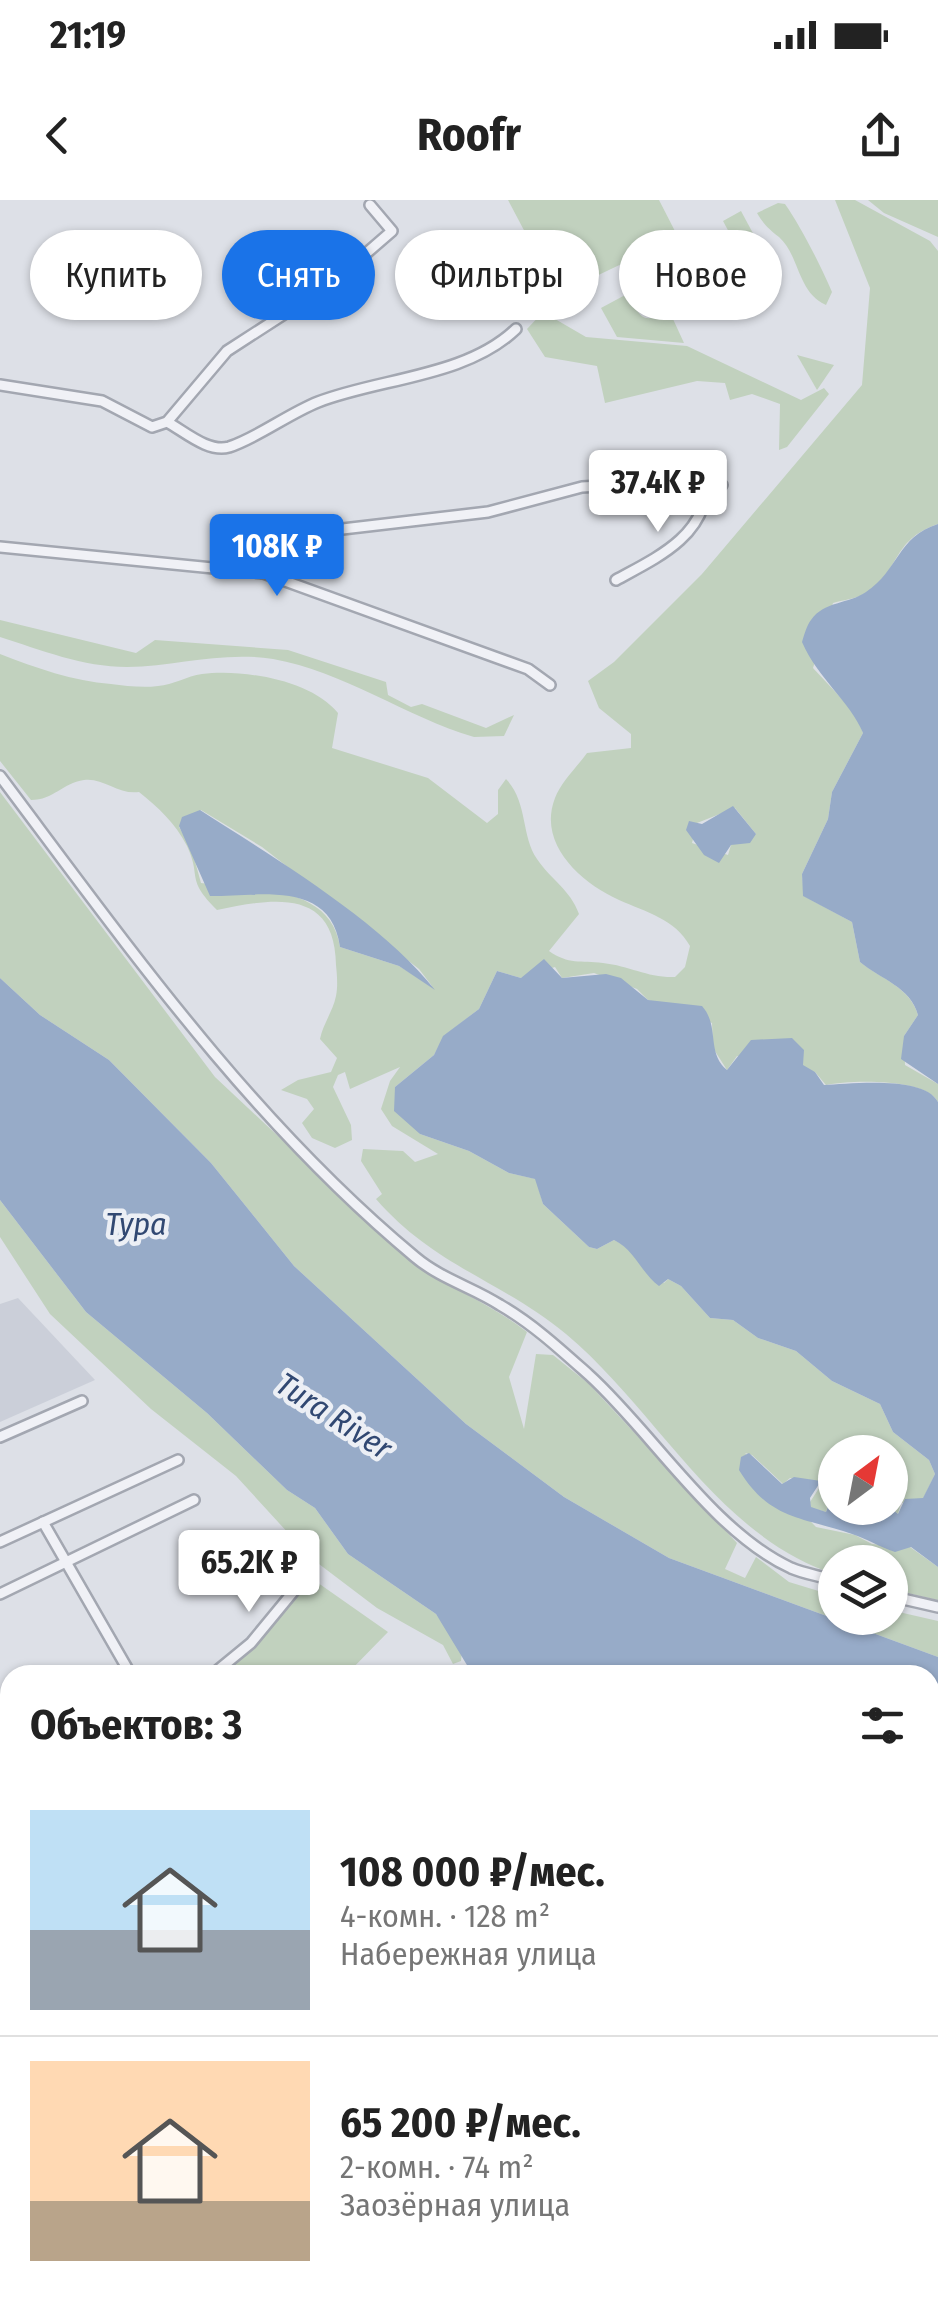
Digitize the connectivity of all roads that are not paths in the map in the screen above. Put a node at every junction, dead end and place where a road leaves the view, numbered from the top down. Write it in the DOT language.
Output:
graph roads {
  1 [pos="370,205"];
  2 [pos="516,329"];
  3 [pos="0,384"];
  4 [pos="167,422"];
  5 [pos="722,485"];
  6 [pos="706,487"];
  7 [pos="0,547"];
  8 [pos="263,574"];
  9 [pos="616,580"];
  10 [pos="550,685"];
  11 [pos="0,776"];
  12 [pos="82,1401"];
  13 [pos="0,1437"];
  14 [pos="178,1460"];
  15 [pos="194,1500"];
  16 [pos="44,1522"];
  17 [pos="0,1542"];
  18 [pos="68,1562"];
  19 [pos="307,1576"];
  20 [pos="818,1576"];
  21 [pos="0,1594"];
  22 [pos="908,1600"];
  23 [pos="938,1608"];
  24 [pos="125,1665"];
  25 [pos="224,1665"];
  1 -- 4 [label="street"];
  2 -- 4 [label="street"];
  3 -- 4 [label="street"];
  5 -- 6 [label="street"];
  6 -- 8 [label="street"];
  6 -- 9 [label="street"];
  7 -- 8 [label="street"];
  8 -- 10 [label="street"];
  11 -- 20 [label="street"];
  12 -- 13 [label="street"];
  14 -- 16 [label="street"];
  15 -- 18 [label="street"];
  16 -- 17 [label="street"];
  16 -- 18 [label="street"];
  18 -- 21 [label="street"];
  18 -- 24 [label="street"];
  19 -- 25 [label="street"];
  22 -- 23 [label="street"];
}
